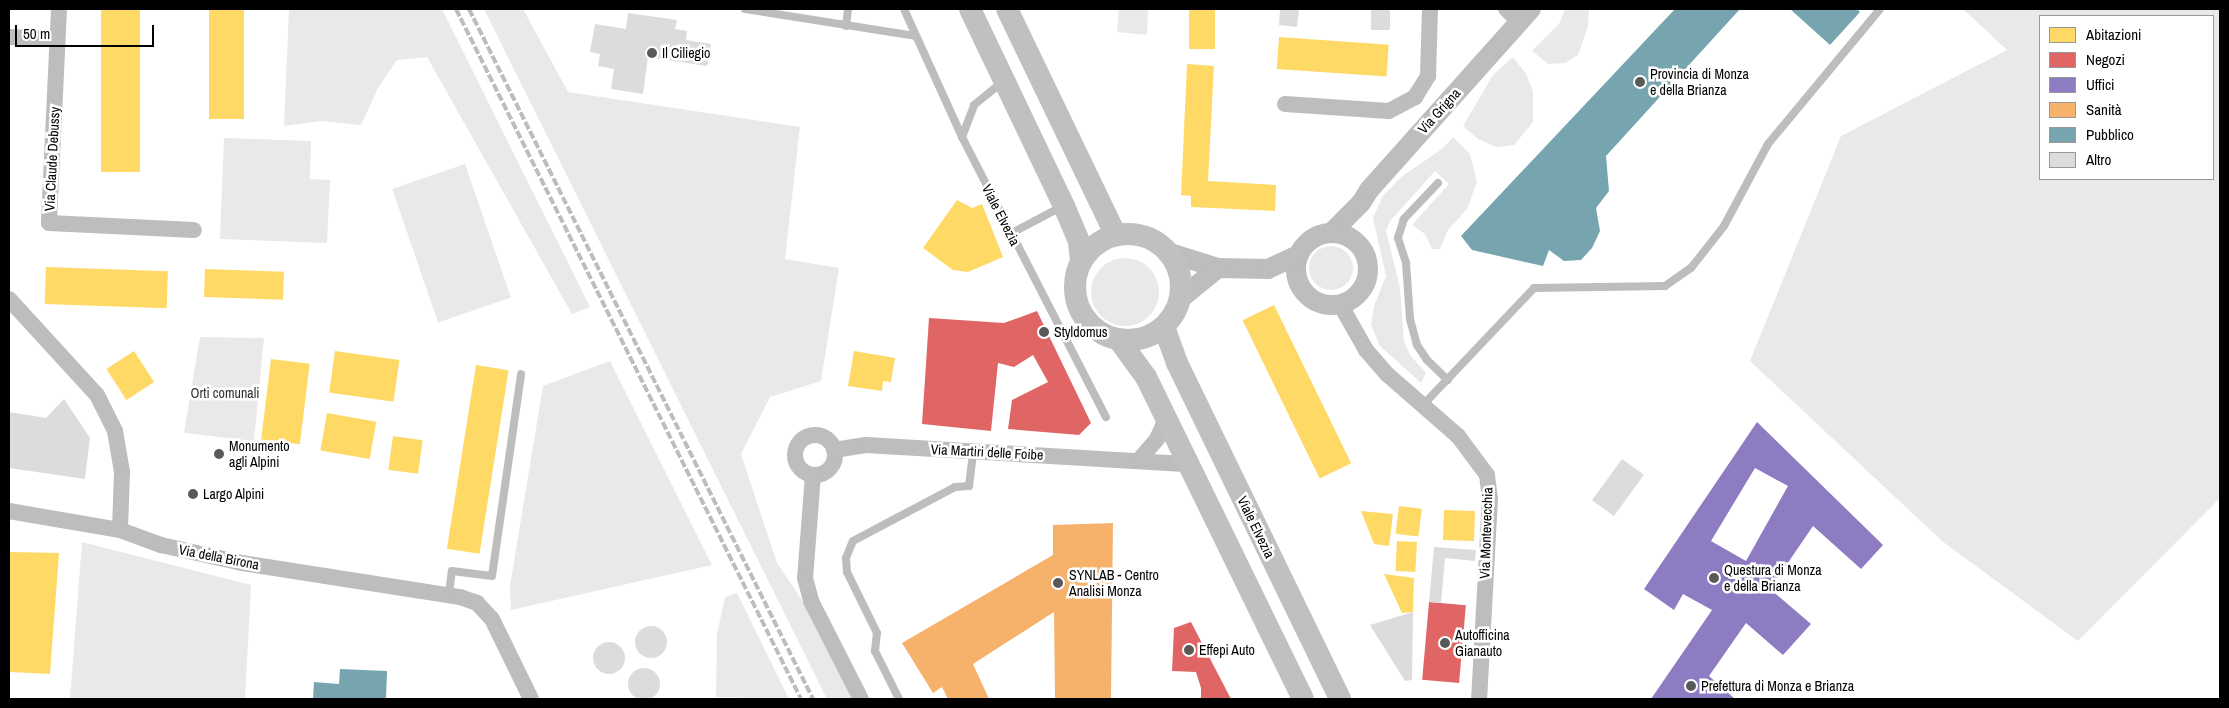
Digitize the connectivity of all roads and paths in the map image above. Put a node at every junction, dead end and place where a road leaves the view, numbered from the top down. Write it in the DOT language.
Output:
graph roads {
  1 [pos="59,9"];
  2 [pos="745,9"];
  3 [pos="848,9"];
  4 [pos="904,9"];
  5 [pos="970,9"];
  6 [pos="1007,9"];
  7 [pos="1430,9"];
  8 [pos="1880,9"];
  9 [pos="1519,13"];
  10 [pos="846,26"];
  11 [pos="916,36"];
  12 [pos="9,37"];
  13 [pos="57,39"];
  14 [pos="1002,82"];
  15 [pos="1285,104"];
  16 [pos="962,137"];
  17 [pos="1438,183"];
  18 [pos="1361,203"];
  19 [pos="1064,206"];
  20 [pos="194,230"];
  21 [pos="1331,232"];
  22 [pos="1010,234"];
  23 [pos="1116,234"];
  24 [pos="1354,241"];
  25 [pos="1170,253"];
  26 [pos="1298,255"];
  27 [pos="1081,260"];
  28 [pos="1218,268"];
  29 [pos="1268,269"];
  30 [pos="1299,285"];
  31 [pos="9,299"];
  32 [pos="1180,299"];
  33 [pos="1340,304"];
  34 [pos="1164,327"];
  35 [pos="1119,340"];
  36 [pos="521,374"];
  37 [pos="1448,380"];
  38 [pos="1423,405"];
  39 [pos="1106,417"];
  40 [pos="1166,419"];
  41 [pos="834,450"];
  42 [pos="973,451"];
  43 [pos="1139,460"];
  44 [pos="1188,464"];
  45 [pos="813,474"];
  46 [pos="9,511"];
  47 [pos="120,530"];
  48 [pos="449,594"];
  49 [pos="531,699"];
  50 [pos="861,699"];
  51 [pos="899,699"];
  52 [pos="1302,699"];
  53 [pos="1340,699"];
  54 [pos="1479,699"];
  1 -- 13 [label="street, Via Claude Debussy"];
  2 -- 10 [label="lane"];
  3 -- 10 [label="lane"];
  4 -- 11 [label="lane, Viale Elvezia"];
  5 -- 14 [label="main road"];
  6 -- 23 [label="main road"];
  7 -- 15 [label="street"];
  8 -- 37 [label="lane"];
  9 -- 18 [label="street, Via Grigna"];
  10 -- 11 [label="lane"];
  11 -- 16 [label="lane, Viale Elvezia"];
  12 -- 13 [label="street"];
  13 -- 20 [label="street, Via Claude Debussy"];
  14 -- 16 [label="lane"];
  14 -- 19 [label="main road"];
  16 -- 22 [label="lane, Viale Elvezia"];
  17 -- 37 [label="lane"];
  18 -- 21 [label="street, Via Grigna"];
  18 -- 24 [label="street, Via Grigna"];
  19 -- 22 [label="lane"];
  19 -- 27 [label="main road"];
  21 -- 24 [label="street"];
  21 -- 26 [label="street"];
  22 -- 39 [label="lane, Viale Elvezia"];
  23 -- 25 [label="main road"];
  23 -- 27 [label="main road"];
  24 -- 33 [label="street"];
  25 -- 28 [label="street"];
  25 -- 32 [label="main road"];
  26 -- 29 [label="street"];
  26 -- 30 [label="street"];
  27 -- 35 [label="main road"];
  28 -- 29 [label="street"];
  28 -- 32 [label="street"];
  29 -- 30 [label="street"];
  30 -- 33 [label="street"];
  31 -- 47 [label="street"];
  32 -- 34 [label="main road"];
  33 -- 38 [label="street, Via Montevecchia"];
  34 -- 35 [label="main road"];
  34 -- 53 [label="main road, Viale Elvezia"];
  35 -- 40 [label="main road"];
  36 -- 48 [label="lane"];
  37 -- 38 [label="lane"];
  38 -- 54 [label="street, Via Montevecchia"];
  40 -- 43 [label="street"];
  40 -- 44 [label="main road"];
  41 -- 42 [label="street, Via Martiri delle Foibe"];
  41 -- 45 [label="street"];
  41 -- 45 [label="street"];
  42 -- 43 [label="street, Via Martiri delle Foibe"];
  42 -- 51 [label="lane"];
  43 -- 44 [label="street, Via Martiri delle Foibe"];
  44 -- 52 [label="main road"];
  45 -- 50 [label="street"];
  46 -- 47 [label="street, Via della Birona"];
  47 -- 48 [label="street, Via della Birona"];
  48 -- 49 [label="street, Via della Birona"];
}
